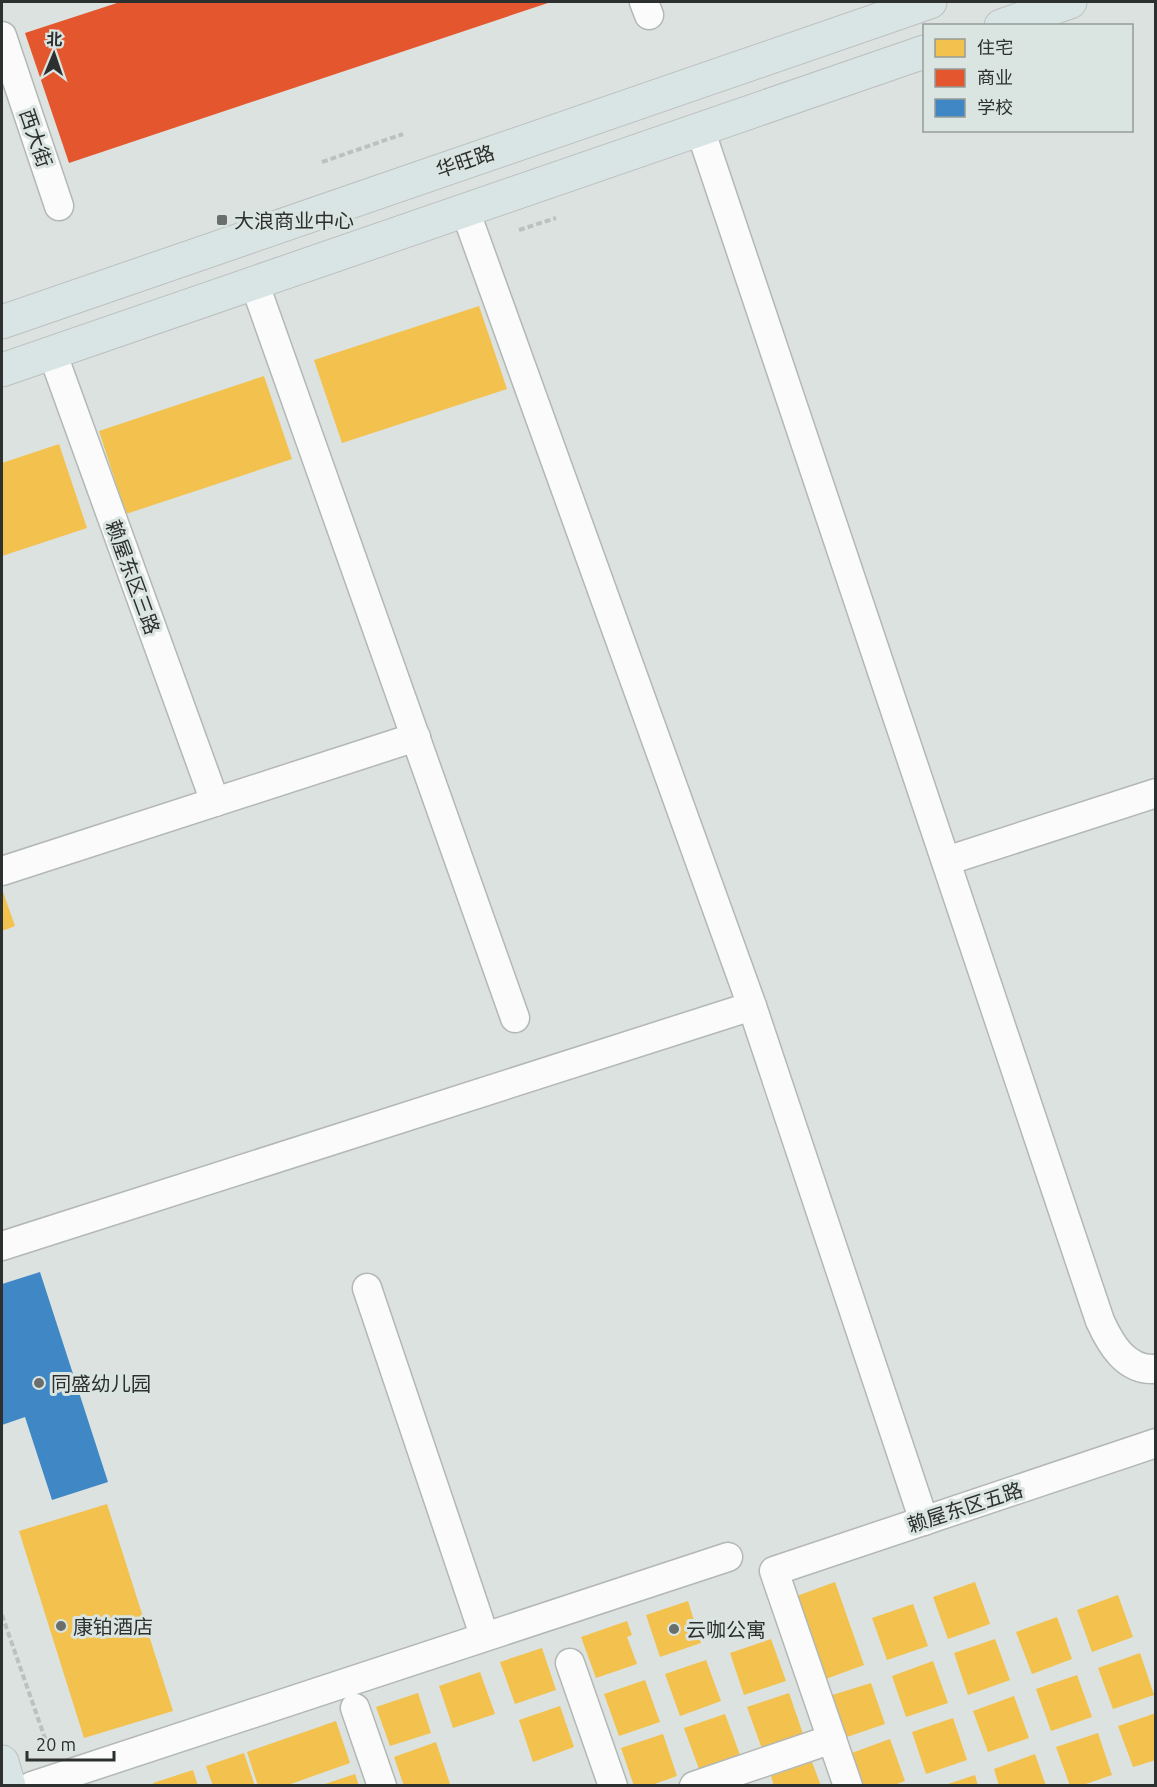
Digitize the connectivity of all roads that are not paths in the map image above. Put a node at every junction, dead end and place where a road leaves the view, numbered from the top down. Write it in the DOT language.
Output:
graph roads {
  1 [pos="930,2"];
  2 [pos="1070,2"];
  3 [pos="1007,24"];
  4 [pos="2,36"];
  5 [pos="923,52"];
  6 [pos="700,129"];
  7 [pos="59,206"];
  8 [pos="465,210"];
  9 [pos="254,282"];
  10 [pos="2,322"];
  11 [pos="52,352"];
  12 [pos="2,370"];
  13 [pos="416,737"];
  14 [pos="1155,794"];
  15 [pos="215,802"];
  16 [pos="946,861"];
  17 [pos="2,868"];
  18 [pos="752,1006"];
  19 [pos="515,1018"];
  20 [pos="2,1246"];
  21 [pos="367,1288"];
  22 [pos="1155,1369"];
  23 [pos="1155,1443"];
  24 [pos="924,1521"];
  25 [pos="728,1557"];
  26 [pos="484,1635"];
  27 [pos="570,1663"];
  28 [pos="355,1708"];
  29 [pos="832,1739"];
  30 [pos="2,1762"];
  31 [pos="9,1785"];
  32 [pos="32,1785"];
  33 [pos="382,1785"];
  34 [pos="613,1785"];
  35 [pos="694,1785"];
  36 [pos="848,1785"];
  1 -- 10 [label="main road, 华旺路"];
  2 -- 3 [label="main road"];
  4 -- 7 [label="street, 西大街"];
  5 -- 6 [label="main road"];
  6 -- 8 [label="main road"];
  6 -- 16 [label="street"];
  8 -- 9 [label="main road"];
  8 -- 18 [label="street"];
  9 -- 11 [label="main road"];
  9 -- 13 [label="street"];
  11 -- 12 [label="main road"];
  11 -- 15 [label="street, 赖屋东区三路"];
  13 -- 15 [label="street"];
  13 -- 19 [label="street"];
  14 -- 16 [label="street"];
  15 -- 17 [label="street"];
  16 -- 22 [label="street"];
  18 -- 20 [label="street"];
  18 -- 24 [label="street"];
  21 -- 26 [label="street"];
  23 -- 24 [label="street, 赖屋东区五路"];
  24 -- 29 [label="street, 赖屋东区五路"];
  25 -- 26 [label="street"];
  26 -- 32 [label="street"];
  27 -- 34 [label="street"];
  28 -- 33 [label="street"];
  29 -- 35 [label="street"];
  29 -- 36 [label="street"];
  30 -- 31 [label="main road"];
}
